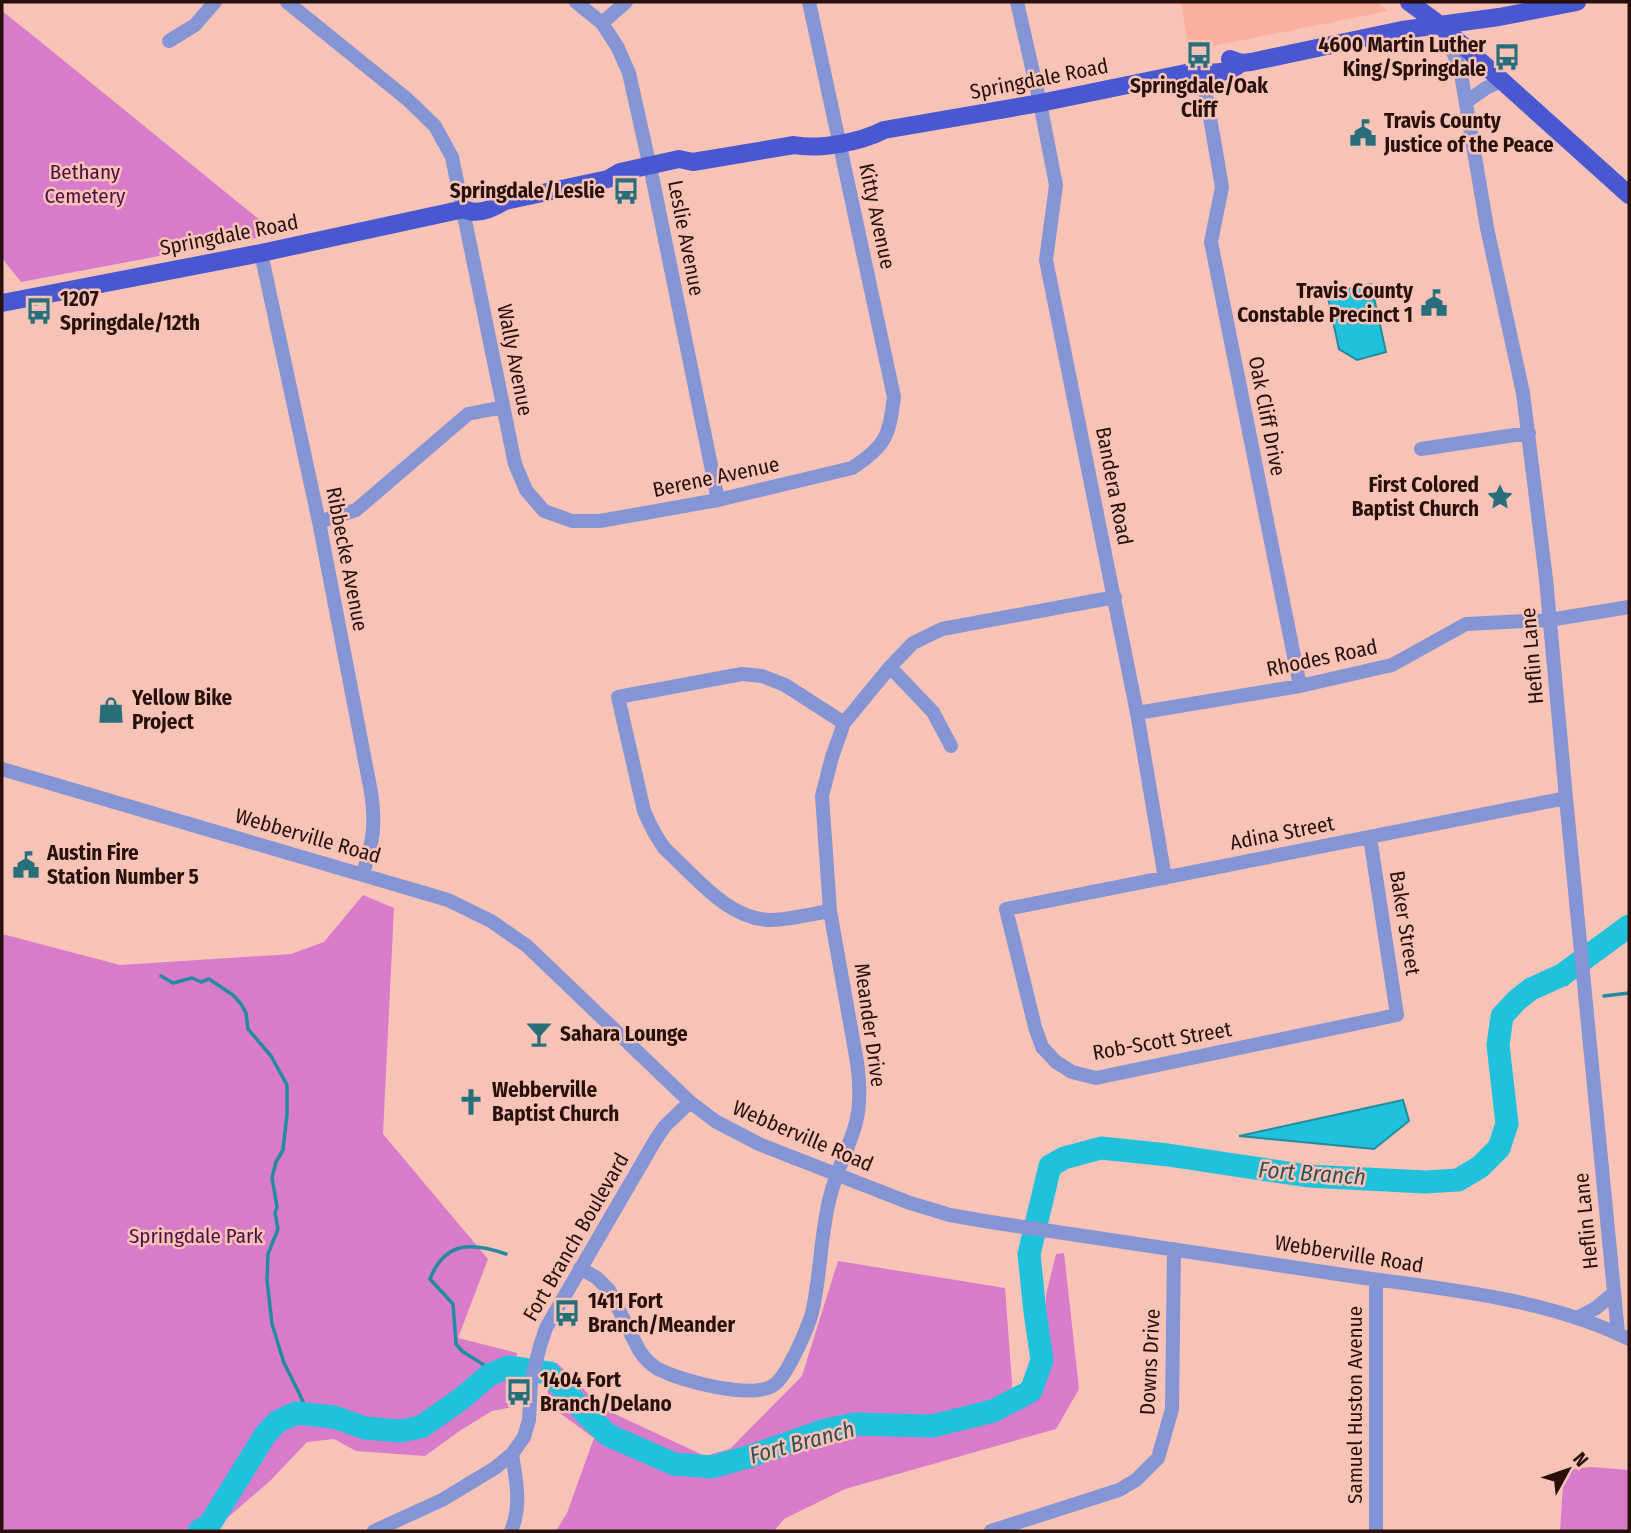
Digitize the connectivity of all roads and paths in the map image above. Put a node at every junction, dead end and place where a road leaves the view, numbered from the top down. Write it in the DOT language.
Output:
graph roads {
  1 [pos="215,2"];
  2 [pos="287,2"];
  3 [pos="576,2"];
  4 [pos="626,2"];
  5 [pos="809,2"];
  6 [pos="1017,2"];
  7 [pos="1409,2"];
  8 [pos="1577,2"];
  9 [pos="603,23"];
  10 [pos="1440,25"];
  11 [pos="169,41"];
  12 [pos="1202,71"];
  13 [pos="1501,81"];
  14 [pos="1040,103"];
  15 [pos="1466,103"];
  16 [pos="839,138"];
  17 [pos="651,171"];
  18 [pos="1629,195"];
  19 [pos="464,209"];
  20 [pos="261,253"];
  21 [pos="2,303"];
  22 [pos="503,407"];
  23 [pos="1529,433"];
  24 [pos="885,439"];
  25 [pos="1421,449"];
  26 [pos="718,500"];
  27 [pos="544,511"];
  28 [pos="319,522"];
  29 [pos="1115,597"];
  30 [pos="1629,607"];
  31 [pos="1549,620"];
  32 [pos="890,667"];
  33 [pos="1300,686"];
  34 [pos="1137,713"];
  35 [pos="844,723"];
  36 [pos="951,746"];
  37 [pos="2,769"];
  38 [pos="1566,798"];
  39 [pos="1370,837"];
  40 [pos="363,874"];
  41 [pos="1165,878"];
  42 [pos="1006,909"];
  43 [pos="830,911"];
  44 [pos="1397,1015"];
  45 [pos="690,1102"];
  46 [pos="836,1175"];
  47 [pos="1174,1250"];
  48 [pos="580,1269"];
  49 [pos="1376,1280"];
  50 [pos="1614,1293"];
  51 [pos="1577,1318"];
  52 [pos="1624,1336"];
  53 [pos="512,1454"];
  54 [pos="374,1531"];
  55 [pos="511,1531"];
  56 [pos="991,1531"];
  57 [pos="1376,1531"];
  1 -- 11 [label="street"];
  2 -- 19 [label="street, Wally Avenue"];
  3 -- 9 [label="street, Leslie Avenue"];
  4 -- 9 [label="street"];
  5 -- 16 [label="street, Kitty Avenue"];
  6 -- 14 [label="street, Bandera Road"];
  7 -- 10 [label="main road"];
  8 -- 10 [label="main road, Springdale Road"];
  9 -- 17 [label="street, Leslie Avenue"];
  10 -- 12 [label="main road, Springdale Road"];
  10 -- 13 [label="main road"];
  10 -- 15 [label="street, Heflin Lane"];
  12 -- 14 [label="main road, Springdale Road"];
  12 -- 33 [label="street, Oak Cliff Drive"];
  13 -- 15 [label="street"];
  13 -- 18 [label="main road"];
  14 -- 16 [label="main road, Springdale Road"];
  14 -- 29 [label="street, Bandera Road"];
  15 -- 23 [label="street, Heflin Lane"];
  16 -- 17 [label="main road, Springdale Road"];
  16 -- 24 [label="street, Kitty Avenue"];
  17 -- 19 [label="main road, Springdale Road"];
  17 -- 26 [label="street, Leslie Avenue"];
  19 -- 20 [label="main road, Springdale Road"];
  19 -- 22 [label="street, Wally Avenue"];
  20 -- 21 [label="main road, Springdale Road"];
  20 -- 28 [label="street, Ribbecke Avenue"];
  22 -- 27 [label="street, Wally Avenue"];
  22 -- 28 [label="street"];
  23 -- 25 [label="street"];
  23 -- 31 [label="street, Heflin Lane"];
  24 -- 26 [label="street, Berene Avenue"];
  26 -- 27 [label="street, Berene Avenue"];
  28 -- 40 [label="street, Ribbecke Avenue"];
  29 -- 32 [label="street, Meander Drive"];
  29 -- 34 [label="street, Bandera Road"];
  30 -- 31 [label="street, Rhodes Road"];
  31 -- 33 [label="street, Rhodes Road"];
  31 -- 38 [label="street, Heflin Lane"];
  32 -- 35 [label="street, Meander Drive"];
  32 -- 36 [label="street"];
  33 -- 34 [label="street, Rhodes Road"];
  34 -- 41 [label="street, Bandera Road"];
  35 -- 43 [label="street, Meander Drive"];
  35 -- 43 [label="street"];
  37 -- 40 [label="street, Webberville Road"];
  38 -- 39 [label="street, Adina Street"];
  38 -- 50 [label="street, Heflin Lane"];
  39 -- 41 [label="street, Adina Street"];
  39 -- 44 [label="street, Baker Street"];
  40 -- 45 [label="street, Webberville Road"];
  41 -- 42 [label="street, Adina Street"];
  42 -- 44 [label="street, Rob-Scott Street"];
  43 -- 46 [label="street, Meander Drive"];
  45 -- 46 [label="street, Webberville Road"];
  45 -- 48 [label="street, Fort Branch Boulevard"];
  46 -- 47 [label="street, Webberville Road"];
  46 -- 48 [label="street, Meander Drive"];
  47 -- 49 [label="street, Webberville Road"];
  47 -- 56 [label="street, Downs Drive"];
  48 -- 53 [label="street, Fort Branch Boulevard"];
  49 -- 51 [label="street, Webberville Road"];
  49 -- 57 [label="street, Samuel Huston Avenue"];
  50 -- 51 [label="street, Heflin Lane"];
  50 -- 52 [label="street, Heflin Lane"];
  51 -- 52 [label="street, Webberville Road"];
  53 -- 54 [label="street, Fort Branch Boulevard"];
  53 -- 55 [label="street"];
}
